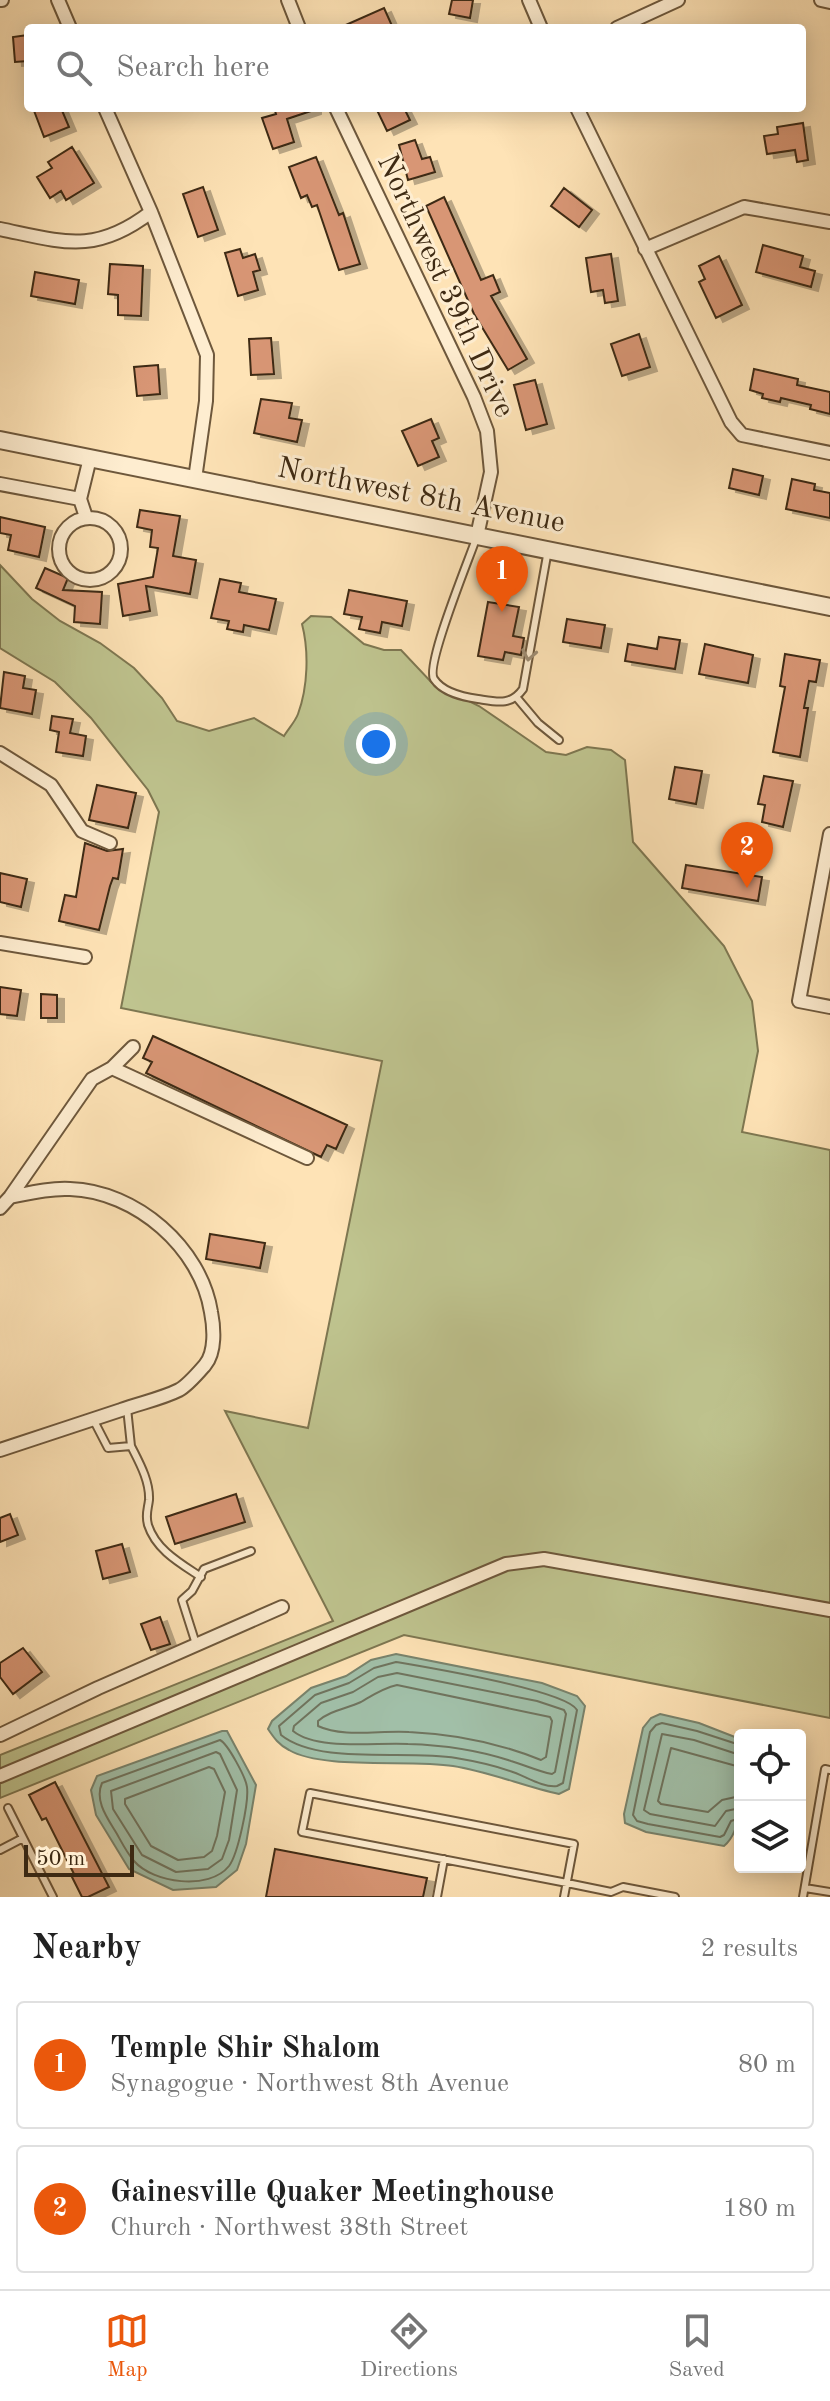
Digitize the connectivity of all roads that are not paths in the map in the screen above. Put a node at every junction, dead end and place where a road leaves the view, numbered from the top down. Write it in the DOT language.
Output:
graph roads {
  1 [pos="58,0"];
  2 [pos="288,0"];
  3 [pos="529,0"];
  4 [pos="678,0"];
  5 [pos="821,0"];
  6 [pos="830,2"];
  7 [pos="68,24"];
  8 [pos="297,24"];
  9 [pos="539,24"];
  10 [pos="626,24"];
  11 [pos="107,112"];
  12 [pos="338,112"];
  13 [pos="579,112"];
  14 [pos="151,212"];
  15 [pos="830,222"];
  16 [pos="0,229"];
  17 [pos="645,249"];
  18 [pos="0,440"];
  19 [pos="830,453"];
  20 [pos="90,458"];
  21 [pos="195,479"];
  22 [pos="0,484"];
  23 [pos="80,499"];
  24 [pos="86,517"];
  25 [pos="477,536"];
  26 [pos="548,550"];
  27 [pos="830,607"];
  28 [pos="517,698"];
  29 [pos="559,740"];
  30 [pos="0,753"];
  31 [pos="830,834"];
  32 [pos="110,843"];
  33 [pos="0,943"];
  34 [pos="85,957"];
  35 [pos="830,1007"];
  36 [pos="133,1047"];
  37 [pos="112,1068"];
  38 [pos="307,1158"];
  39 [pos="10,1197"];
  40 [pos="0,1208"];
  41 [pos="127,1408"];
  42 [pos="93,1419"];
  43 [pos="131,1446"];
  44 [pos="0,1450"];
  45 [pos="251,1551"];
  46 [pos="201,1577"];
  47 [pos="282,1607"];
  48 [pos="830,1610"];
  49 [pos="196,1644"];
  50 [pos="0,1735"];
  51 [pos="830,1770"];
  52 [pos="0,1776"];
  53 [pos="8,1808"];
  54 [pos="23,1838"];
  55 [pos="0,1850"];
  56 [pos="444,1859"];
  57 [pos="567,1883"];
  58 [pos="805,1888"];
  59 [pos="830,1892"];
  60 [pos="610,1894"];
  61 [pos="53,1897"];
  62 [pos="437,1897"];
  63 [pos="564,1897"];
  64 [pos="675,1897"];
  65 [pos="803,1897"];
  1 -- 7 [label="street"];
  2 -- 8 [label="street"];
  3 -- 9 [label="street"];
  4 -- 10 [label="street"];
  5 -- 6 [label="street"];
  11 -- 14 [label="street"];
  12 -- 25 [label="street, Northwest 39th Drive"];
  13 -- 17 [label="street"];
  14 -- 16 [label="street"];
  14 -- 21 [label="street"];
  15 -- 17 [label="street"];
  17 -- 19 [label="street"];
  18 -- 20 [label="street, Northwest 8th Avenue"];
  20 -- 21 [label="street, Northwest 8th Avenue"];
  20 -- 23 [label="street"];
  21 -- 25 [label="street, Northwest 8th Avenue"];
  22 -- 23 [label="street"];
  23 -- 24 [label="street"];
  24 -- 24 [label="street"];
  25 -- 26 [label="street, Northwest 8th Avenue"];
  25 -- 28 [label="lane"];
  26 -- 27 [label="street, Northwest 8th Avenue"];
  26 -- 28 [label="lane, one-way"];
  28 -- 29 [label="lane"];
  30 -- 32 [label="street"];
  31 -- 35 [label="street"];
  33 -- 34 [label="street"];
  36 -- 37 [label="street"];
  37 -- 38 [label="street"];
  37 -- 39 [label="street"];
  39 -- 40 [label="street"];
  39 -- 41 [label="street"];
  41 -- 42 [label="street"];
  41 -- 43 [label="lane"];
  42 -- 43 [label="lane"];
  42 -- 44 [label="street"];
  43 -- 46 [label="lane"];
  45 -- 46 [label="lane"];
  46 -- 49 [label="lane"];
  47 -- 49 [label="street"];
  48 -- 52 [label="street"];
  49 -- 50 [label="street"];
  51 -- 58 [label="lane"];
  53 -- 54 [label="lane"];
  54 -- 55 [label="lane"];
  54 -- 61 [label="lane"];
  56 -- 57 [label="lane"];
  56 -- 57 [label="lane"];
  56 -- 62 [label="lane"];
  57 -- 60 [label="lane"];
  57 -- 63 [label="lane"];
  58 -- 59 [label="lane"];
  58 -- 65 [label="lane"];
  60 -- 64 [label="lane"];
}
